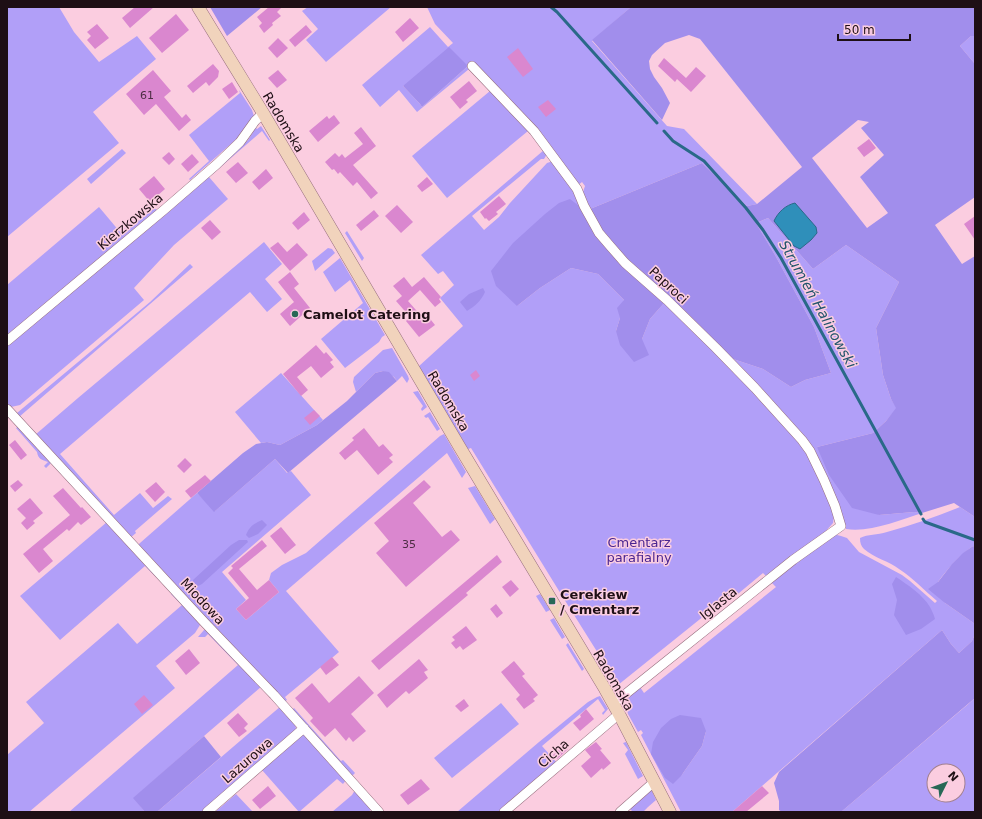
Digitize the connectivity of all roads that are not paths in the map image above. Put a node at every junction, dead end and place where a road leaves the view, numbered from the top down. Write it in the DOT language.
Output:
graph roads {
  1 [pos="198,7"];
  2 [pos="472,66"];
  3 [pos="263,113"];
  4 [pos="7,341"];
  5 [pos="7,409"];
  6 [pos="841,526"];
  7 [pos="616,709"];
  8 [pos="304,728"];
  9 [pos="654,782"];
  10 [pos="207,812"];
  11 [pos="377,812"];
  12 [pos="504,812"];
  13 [pos="620,812"];
  14 [pos="670,812"];
  1 -- 3 [label="street, Radomska"];
  2 -- 6 [label="street, Paproci"];
  3 -- 4 [label="street, Kierzkowska"];
  3 -- 7 [label="street, Radomska"];
  5 -- 8 [label="street, Miodowa"];
  6 -- 7 [label="street, Iglasta"];
  7 -- 9 [label="street, Radomska"];
  7 -- 12 [label="street, Cicha"];
  8 -- 10 [label="street, Lazurowa"];
  8 -- 11 [label="street, Miodowa"];
  9 -- 13 [label="street"];
  9 -- 14 [label="street, Radomska"];
}
